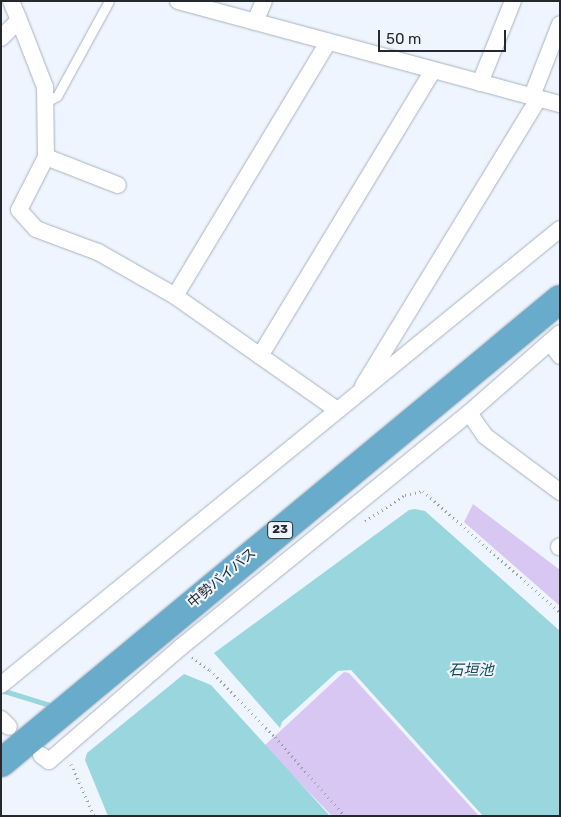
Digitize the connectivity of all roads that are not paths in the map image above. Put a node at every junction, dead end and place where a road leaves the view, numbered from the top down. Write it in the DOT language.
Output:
graph roads {
  1 [pos="11,1"];
  2 [pos="109,1"];
  3 [pos="178,1"];
  4 [pos="264,1"];
  5 [pos="512,1"];
  6 [pos="19,20"];
  7 [pos="255,22"];
  8 [pos="560,24"];
  9 [pos="1,38"];
  10 [pos="328,42"];
  11 [pos="432,70"];
  12 [pos="480,83"];
  13 [pos="535,98"];
  14 [pos="46,102"];
  15 [pos="560,104"];
  16 [pos="46,157"];
  17 [pos="118,185"];
  18 [pos="560,229"];
  19 [pos="176,296"];
  20 [pos="560,299"];
  21 [pos="555,338"];
  22 [pos="260,356"];
  23 [pos="560,356"];
  24 [pos="358,395"];
  25 [pos="337,410"];
  26 [pos="469,413"];
  27 [pos="560,492"];
  28 [pos="1,685"];
  29 [pos="41,755"];
  30 [pos="1,763"];
  1 -- 6 [label="street"];
  2 -- 14 [label="lane"];
  3 -- 7 [label="street"];
  4 -- 7 [label="street"];
  5 -- 12 [label="street"];
  6 -- 9 [label="street"];
  6 -- 14 [label="street"];
  7 -- 10 [label="street"];
  8 -- 13 [label="street"];
  10 -- 11 [label="street"];
  10 -- 19 [label="street"];
  11 -- 12 [label="street"];
  11 -- 22 [label="street"];
  12 -- 13 [label="street"];
  13 -- 15 [label="street"];
  13 -- 24 [label="street"];
  14 -- 16 [label="street"];
  16 -- 17 [label="street"];
  16 -- 19 [label="street"];
  18 -- 24 [label="street"];
  19 -- 22 [label="street"];
  20 -- 30 [label="highway, 中勢バイパス / 23"];
  21 -- 23 [label="street"];
  21 -- 26 [label="street"];
  22 -- 25 [label="street"];
  24 -- 25 [label="street"];
  25 -- 28 [label="street"];
  26 -- 27 [label="street"];
  26 -- 29 [label="street"];
}
